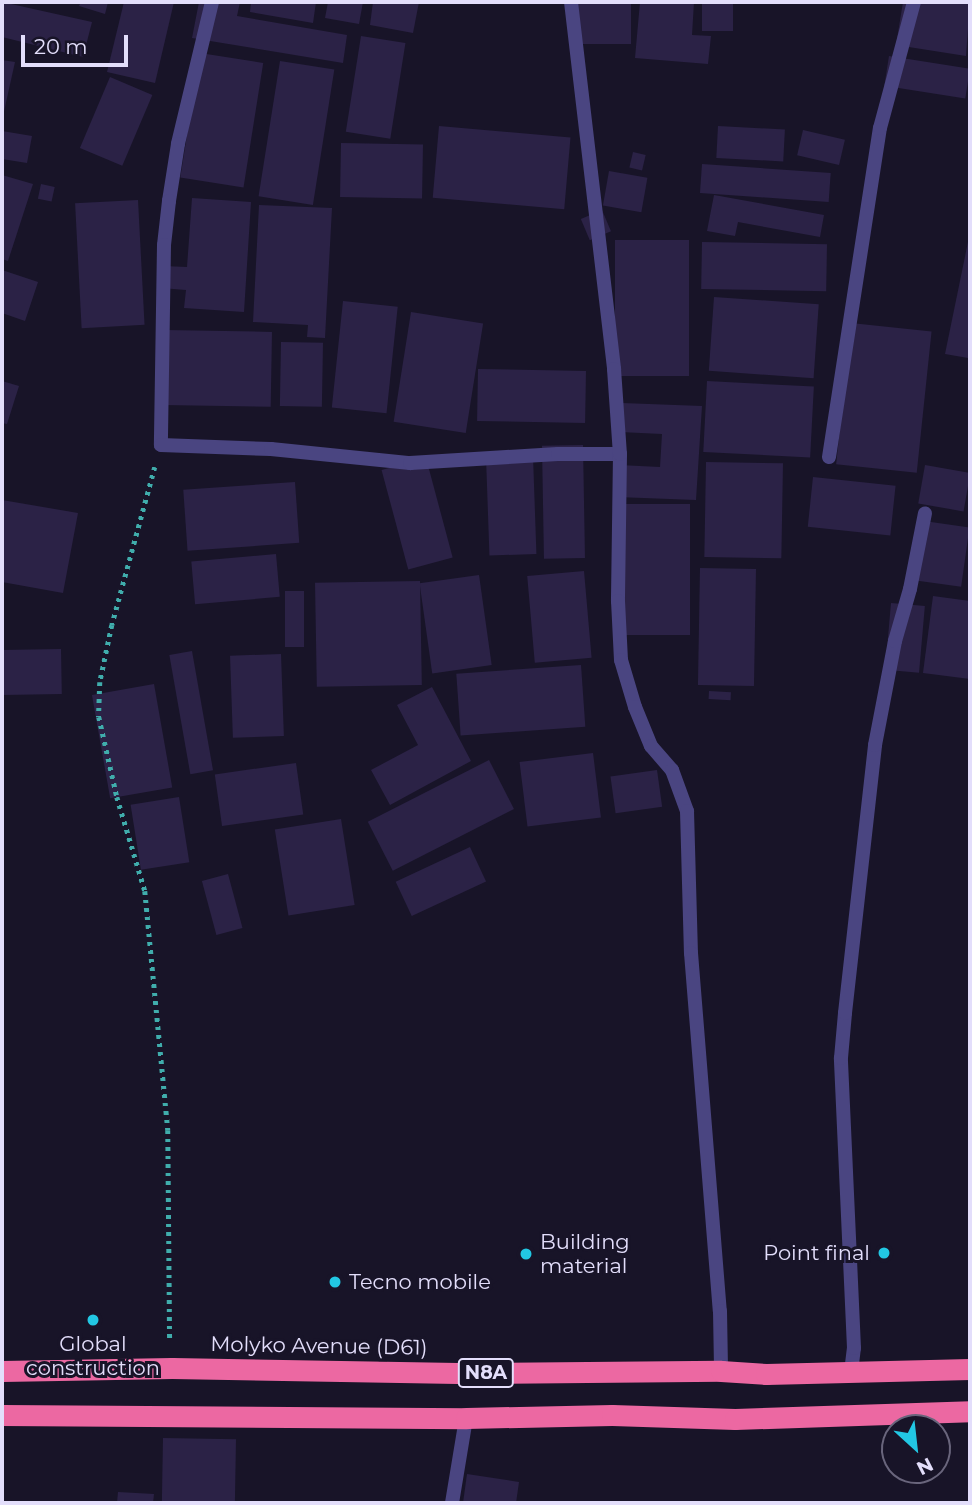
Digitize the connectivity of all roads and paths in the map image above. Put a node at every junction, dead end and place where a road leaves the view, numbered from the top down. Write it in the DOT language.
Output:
graph roads {
  1 [pos="212,2"];
  2 [pos="570,2"];
  3 [pos="914,2"];
  4 [pos="162,445"];
  5 [pos="620,454"];
  6 [pos="829,457"];
  7 [pos="925,513"];
  8 [pos="172,1368"];
  9 [pos="970,1369"];
  10 [pos="2,1371"];
  11 [pos="721,1371"];
  12 [pos="851,1371"];
  13 [pos="970,1411"];
  14 [pos="2,1415"];
  15 [pos="466,1418"];
  16 [pos="452,1503"];
  1 -- 4 [label="street"];
  2 -- 5 [label="street"];
  3 -- 6 [label="street"];
  4 -- 5 [label="street"];
  4 -- 8 [label="path"];
  5 -- 11 [label="street"];
  7 -- 12 [label="street"];
  8 -- 10 [label="highway, Molyko Avenue (D61) / N8A"];
  8 -- 11 [label="highway, Molyko Avenue (D61) / N8A"];
  9 -- 12 [label="highway, Molyko Avenue (D61) / N8A"];
  11 -- 12 [label="highway, Molyko Avenue (D61) / N8A"];
  13 -- 15 [label="highway, N8A"];
  14 -- 15 [label="highway, N8A"];
  15 -- 16 [label="street"];
}
